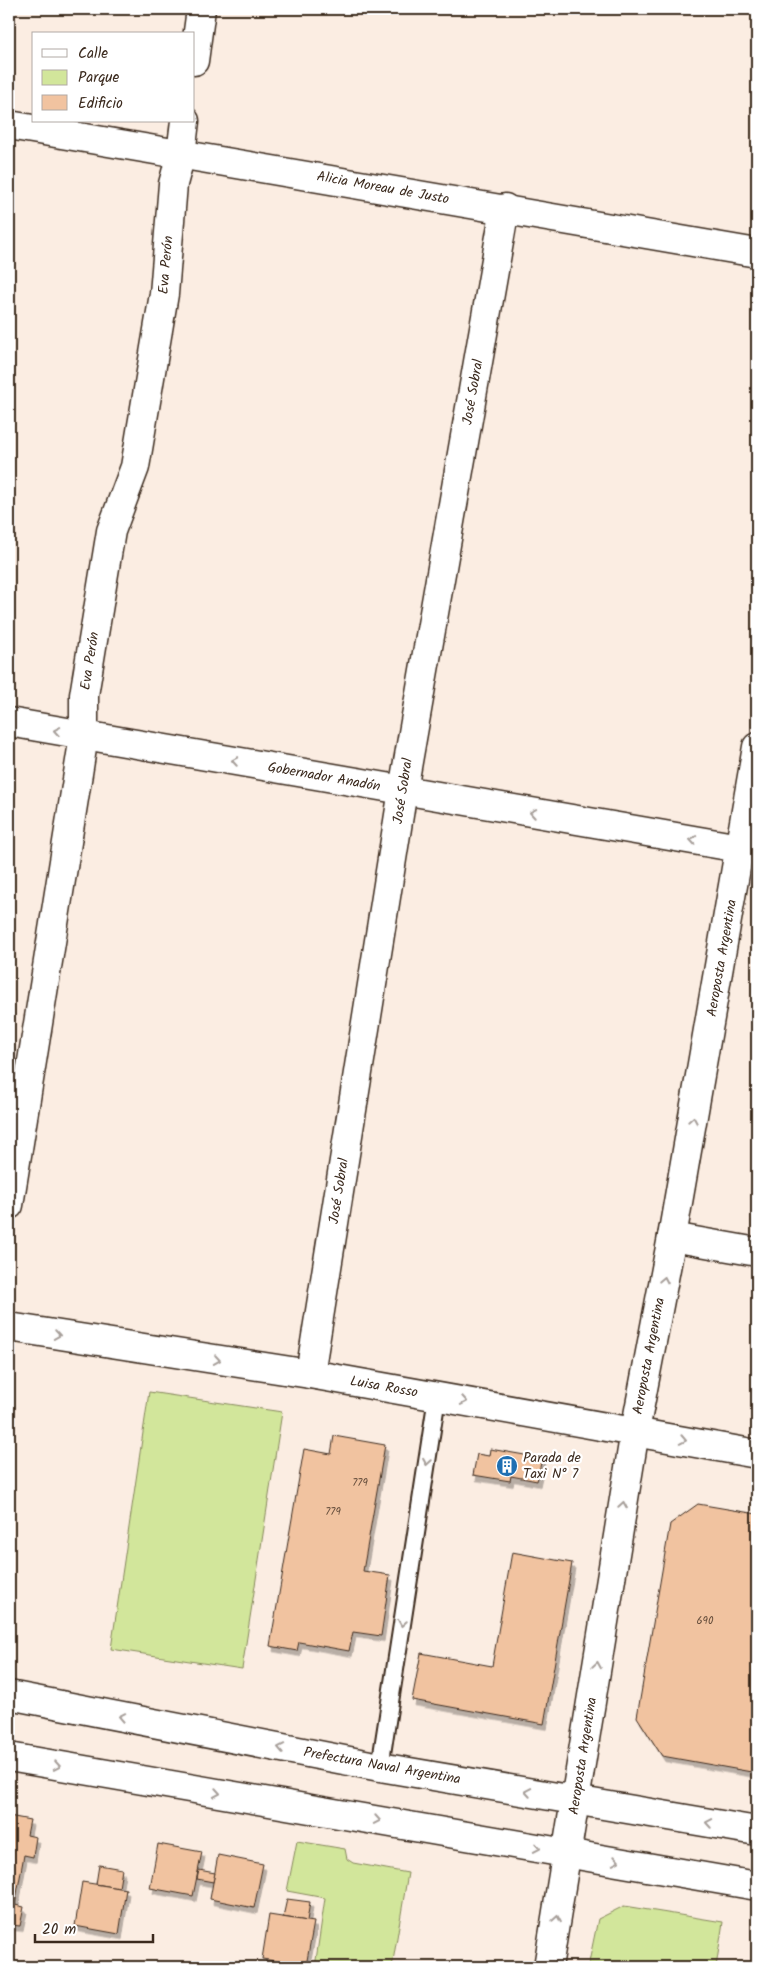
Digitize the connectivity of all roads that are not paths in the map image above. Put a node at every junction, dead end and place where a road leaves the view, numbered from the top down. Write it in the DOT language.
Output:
graph roads {
  1 [pos="202,9"];
  2 [pos="195,55"];
  3 [pos="185,122"];
  4 [pos="9,125"];
  5 [pos="181,154"];
  6 [pos="505,208"];
  7 [pos="757,252"];
  8 [pos="9,722"];
  9 [pos="84,736"];
  10 [pos="757,747"];
  11 [pos="403,790"];
  12 [pos="749,850"];
  13 [pos="9,1205"];
  14 [pos="672,1237"];
  15 [pos="757,1252"];
  16 [pos="9,1327"];
  17 [pos="310,1374"];
  18 [pos="437,1397"];
  19 [pos="635,1431"];
  20 [pos="757,1454"];
  21 [pos="9,1695"];
  22 [pos="9,1757"];
  23 [pos="380,1767"];
  24 [pos="576,1800"];
  25 [pos="757,1831"];
  26 [pos="568,1853"];
  27 [pos="757,1886"];
  28 [pos="548,1967"];
  1 -- 2 [label="street"];
  3 -- 5 [label="street, Eva Perón"];
  4 -- 5 [label="street, Alicia Moreau de Justo"];
  5 -- 6 [label="street, Alicia Moreau de Justo"];
  5 -- 9 [label="street, Eva Perón"];
  6 -- 7 [label="street, Alicia Moreau de Justo"];
  6 -- 11 [label="street, José Sobral"];
  9 -- 8 [label="street, Gobernador Anadón, one-way"];
  11 -- 9 [label="street, Gobernador Anadón, one-way"];
  9 -- 13 [label="street, Eva Perón"];
  10 -- 12 [label="street, Aeroposta Argentina"];
  12 -- 11 [label="street, Gobernador Anadón, one-way"];
  11 -- 17 [label="street, José Sobral"];
  14 -- 12 [label="street, Aeroposta Argentina, one-way"];
  14 -- 15 [label="street"];
  19 -- 14 [label="street, Aeroposta Argentina, one-way"];
  16 -- 17 [label="street, Luisa Rosso, one-way"];
  17 -- 18 [label="street, Luisa Rosso"];
  18 -- 19 [label="street, Luisa Rosso, one-way"];
  18 -- 23 [label="lane, one-way"];
  19 -- 20 [label="street, Luisa Rosso, one-way"];
  24 -- 19 [label="street, Aeroposta Argentina, one-way"];
  23 -- 21 [label="street, Prefectura Naval Argentina, one-way"];
  22 -- 26 [label="street, one-way"];
  24 -- 23 [label="street, Prefectura Naval Argentina, one-way"];
  25 -- 24 [label="street, Prefectura Naval Argentina, one-way"];
  24 -- 26 [label="street, Aeroposta Argentina"];
  26 -- 27 [label="street, one-way"];
  28 -- 26 [label="street, Aeroposta Argentina, one-way"];
}
